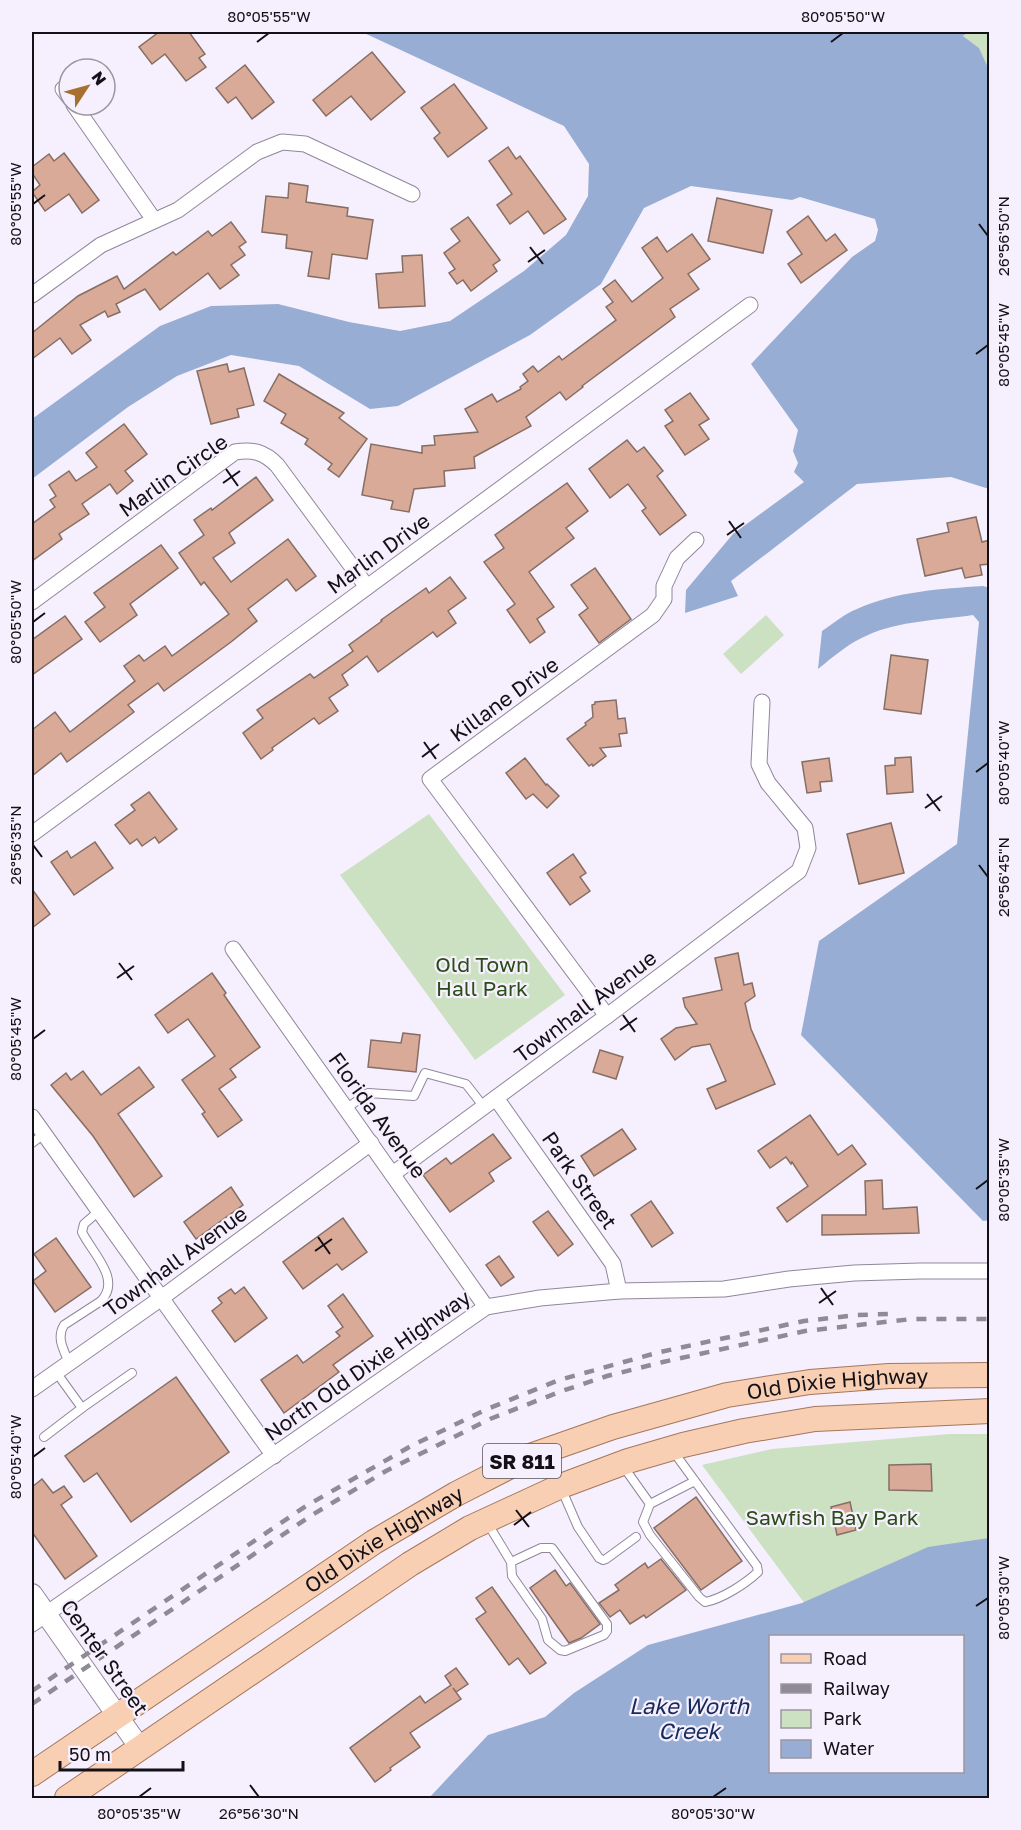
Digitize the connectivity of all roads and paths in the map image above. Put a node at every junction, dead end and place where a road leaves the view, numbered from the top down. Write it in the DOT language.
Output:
graph roads {
  1 [pos="82,117"];
  2 [pos="412,194"];
  3 [pos="154,220"];
  4 [pos="32,295"];
  5 [pos="750,305"];
  6 [pos="696,540"];
  7 [pos="367,587"];
  8 [pos="32,602"];
  9 [pos="762,702"];
  10 [pos="32,834"];
  11 [pos="233,949"];
  12 [pos="607,1016"];
  13 [pos="490,1102"];
  14 [pos="346,1108"];
  15 [pos="32,1117"];
  16 [pos="38,1139"];
  17 [pos="371,1143"];
  18 [pos="394,1173"];
  19 [pos="99,1211"];
  20 [pos="990,1271"];
  21 [pos="619,1291"];
  22 [pos="160,1299"];
  23 [pos="486,1307"];
  24 [pos="62,1367"];
  25 [pos="132,1373"];
  26 [pos="990,1375"];
  27 [pos="32,1389"];
  28 [pos="82,1408"];
  29 [pos="990,1411"];
  30 [pos="44,1437"];
  31 [pos="671,1448"];
  32 [pos="274,1456"];
  33 [pos="621,1464"];
  34 [pos="695,1481"];
  35 [pos="561,1486"];
  36 [pos="650,1504"];
  37 [pos="486,1521"];
  38 [pos="636,1537"];
  39 [pos="511,1562"];
  40 [pos="32,1594"];
  41 [pos="39,1619"];
  42 [pos="117,1716"];
  43 [pos="140,1749"];
  44 [pos="32,1774"];
  45 [pos="67,1798"];
  1 -- 3 [label="street"];
  2 -- 3 [label="street"];
  3 -- 4 [label="street"];
  5 -- 7 [label="street, Marlin Drive"];
  6 -- 12 [label="street, Killane Drive"];
  7 -- 8 [label="street, Marlin Circle"];
  7 -- 10 [label="street, Marlin Drive"];
  9 -- 12 [label="street, Townhall Avenue"];
  11 -- 14 [label="street, Florida Avenue"];
  12 -- 13 [label="street, Townhall Avenue"];
  13 -- 14 [label="lane"];
  13 -- 18 [label="street, Townhall Avenue"];
  13 -- 21 [label="street, Park Street"];
  14 -- 17 [label="street, Florida Avenue"];
  15 -- 16 [label="street"];
  16 -- 19 [label="street"];
  17 -- 18 [label="street, Florida Avenue"];
  17 -- 22 [label="street, Townhall Avenue"];
  18 -- 23 [label="street, Florida Avenue"];
  19 -- 22 [label="street"];
  19 -- 24 [label="lane"];
  20 -- 21 [label="street, North Old Dixie Highway"];
  21 -- 23 [label="street, North Old Dixie Highway"];
  22 -- 24 [label="street, Townhall Avenue"];
  22 -- 32 [label="street"];
  23 -- 32 [label="street, North Old Dixie Highway"];
  24 -- 27 [label="street, Townhall Avenue"];
  24 -- 28 [label="lane"];
  25 -- 28 [label="lane"];
  26 -- 42 [label="main road, Old Dixie Highway / SR 811"];
  28 -- 30 [label="lane"];
  29 -- 31 [label="main road, Old Dixie Highway / SR 811"];
  31 -- 33 [label="main road, Old Dixie Highway / SR 811"];
  31 -- 34 [label="lane"];
  32 -- 41 [label="street, North Old Dixie Highway"];
  33 -- 35 [label="main road, Old Dixie Highway / SR 811"];
  33 -- 36 [label="lane"];
  34 -- 36 [label="lane"];
  34 -- 36 [label="lane"];
  35 -- 37 [label="main road, Old Dixie Highway / SR 811"];
  35 -- 38 [label="lane"];
  37 -- 39 [label="lane"];
  37 -- 43 [label="main road, Old Dixie Highway / SR 811"];
  39 -- 39 [label="lane"];
  40 -- 41 [label="street, Center Street"];
  41 -- 42 [label="street, Center Street"];
  42 -- 43 [label="street, Center Street"];
  42 -- 44 [label="main road, Old Dixie Highway / SR 811"];
  43 -- 45 [label="main road, Old Dixie Highway / SR 811"];
}
